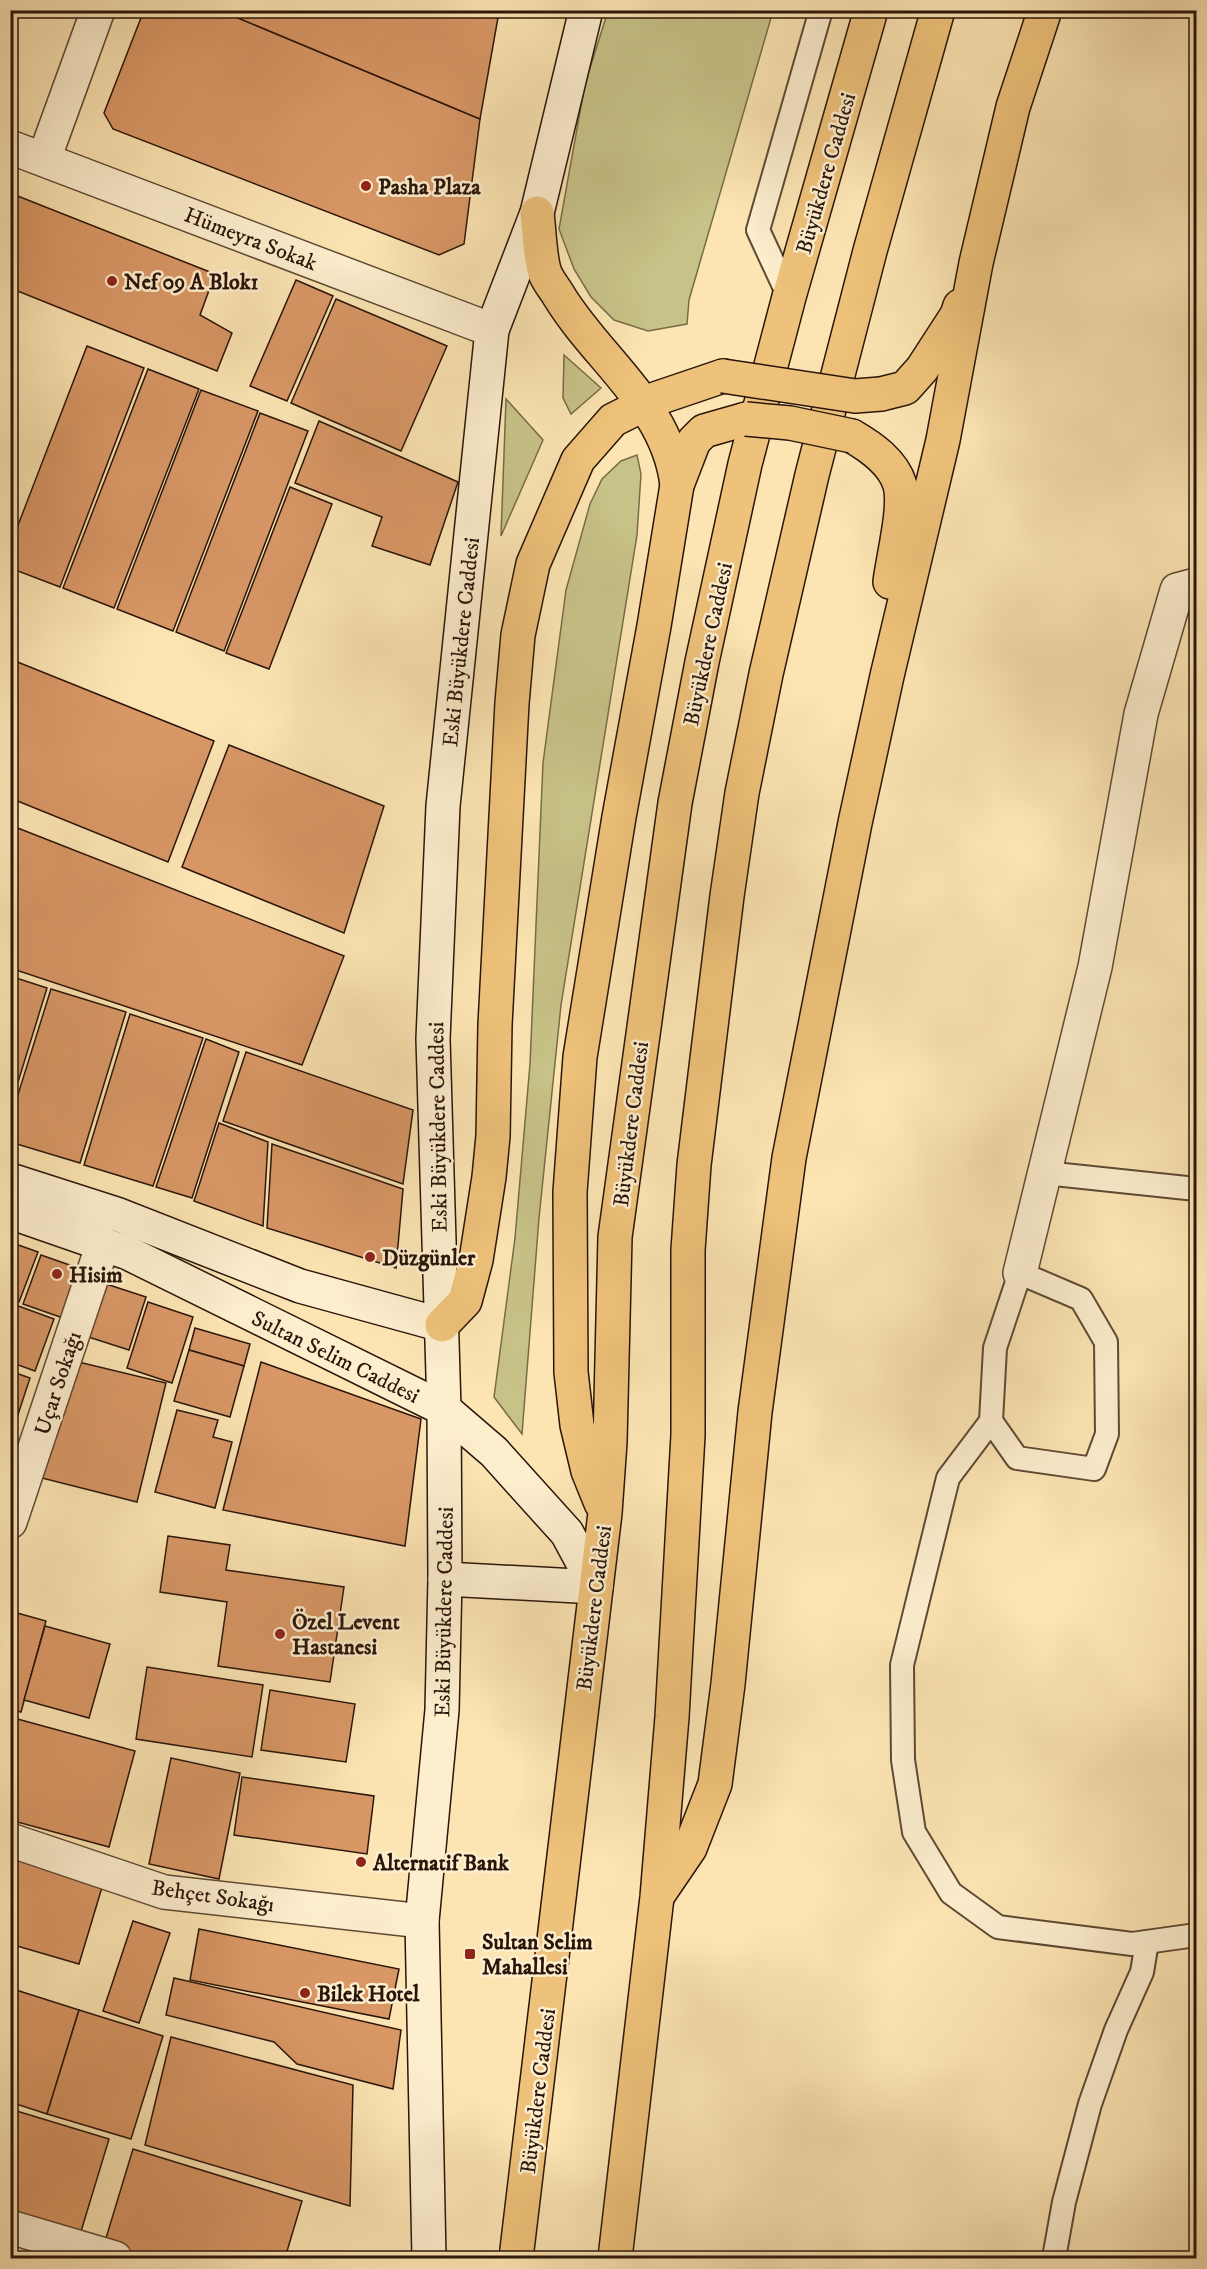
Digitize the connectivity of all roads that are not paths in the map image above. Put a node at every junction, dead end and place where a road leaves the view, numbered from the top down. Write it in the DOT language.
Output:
graph roads {
  1 [pos="98,10"];
  2 [pos="586,10"];
  3 [pos="821,10"];
  4 [pos="872,10"];
  5 [pos="938,10"];
  6 [pos="1045,10"];
  7 [pos="10,147"];
  8 [pos="44,159"];
  9 [pos="537,213"];
  10 [pos="976,263"];
  11 [pos="789,297"];
  12 [pos="492,330"];
  13 [pos="598,349"];
  14 [pos="723,376"];
  15 [pos="644,405"];
  16 [pos="677,485"];
  17 [pos="1197,585"];
  18 [pos="887,676"];
  19 [pos="1045,1173"];
  20 [pos="10,1180"];
  21 [pos="1197,1190"];
  22 [pos="10,1212"];
  23 [pos="103,1244"];
  24 [pos="1020,1273"];
  25 [pos="442,1325"];
  26 [pos="444,1409"];
  27 [pos="991,1421"];
  28 [pos="12,1512"];
  29 [pos="605,1513"];
  30 [pos="445,1580"];
  31 [pos="596,1587"];
  32 [pos="10,1840"];
  33 [pos="657,1897"];
  34 [pos="422,1921"];
  35 [pos="1197,1935"];
  36 [pos="1147,1941"];
  37 [pos="10,2227"];
  38 [pos="115,2259"];
  39 [pos="429,2259"];
  40 [pos="516,2259"];
  41 [pos="615,2259"];
  42 [pos="1054,2259"];
  1 -- 8 [label="street"];
  2 -- 9 [label="street, Eski Büyükdere Caddesi"];
  3 -- 11 [label="lane"];
  4 -- 11 [label="main road, Büyükdere Caddesi"];
  5 -- 33 [label="main road"];
  6 -- 10 [label="main road"];
  7 -- 8 [label="street, Hümeyra Sokak"];
  8 -- 12 [label="street, Hümeyra Sokak"];
  9 -- 12 [label="street, Eski Büyükdere Caddesi"];
  9 -- 13 [label="main road"];
  10 -- 14 [label="main road, bridge"];
  10 -- 18 [label="main road"];
  11 -- 29 [label="main road, Büyükdere Caddesi"];
  12 -- 25 [label="street, Eski Büyükdere Caddesi"];
  13 -- 14 [label="main road"];
  13 -- 15 [label="main road"];
  14 -- 15 [label="main road"];
  15 -- 16 [label="main road"];
  15 -- 25 [label="main road"];
  16 -- 18 [label="main road, bridge"];
  16 -- 29 [label="main road"];
  17 -- 19 [label="street"];
  18 -- 33 [label="main road"];
  19 -- 21 [label="lane"];
  19 -- 24 [label="street"];
  20 -- 25 [label="street, Sultan Selim Caddesi"];
  22 -- 23 [label="street, Sultan Selim Caddesi"];
  23 -- 26 [label="street, Sultan Selim Caddesi"];
  23 -- 28 [label="street, Uçar Sokağı"];
  24 -- 27 [label="lane"];
  24 -- 27 [label="lane"];
  25 -- 26 [label="street, Eski Büyükdere Caddesi"];
  26 -- 30 [label="street, Eski Büyükdere Caddesi"];
  26 -- 31 [label="street, Sultan Selim Caddesi"];
  27 -- 36 [label="lane"];
  29 -- 31 [label="main road, Büyükdere Caddesi"];
  30 -- 31 [label="street"];
  30 -- 34 [label="street, Eski Büyükdere Caddesi"];
  31 -- 40 [label="main road, Büyükdere Caddesi"];
  32 -- 34 [label="street, Behçet Sokağı"];
  33 -- 41 [label="main road"];
  34 -- 39 [label="street, Eski Büyükdere Caddesi"];
  35 -- 36 [label="lane"];
  36 -- 42 [label="lane"];
  37 -- 38 [label="street"];
}
